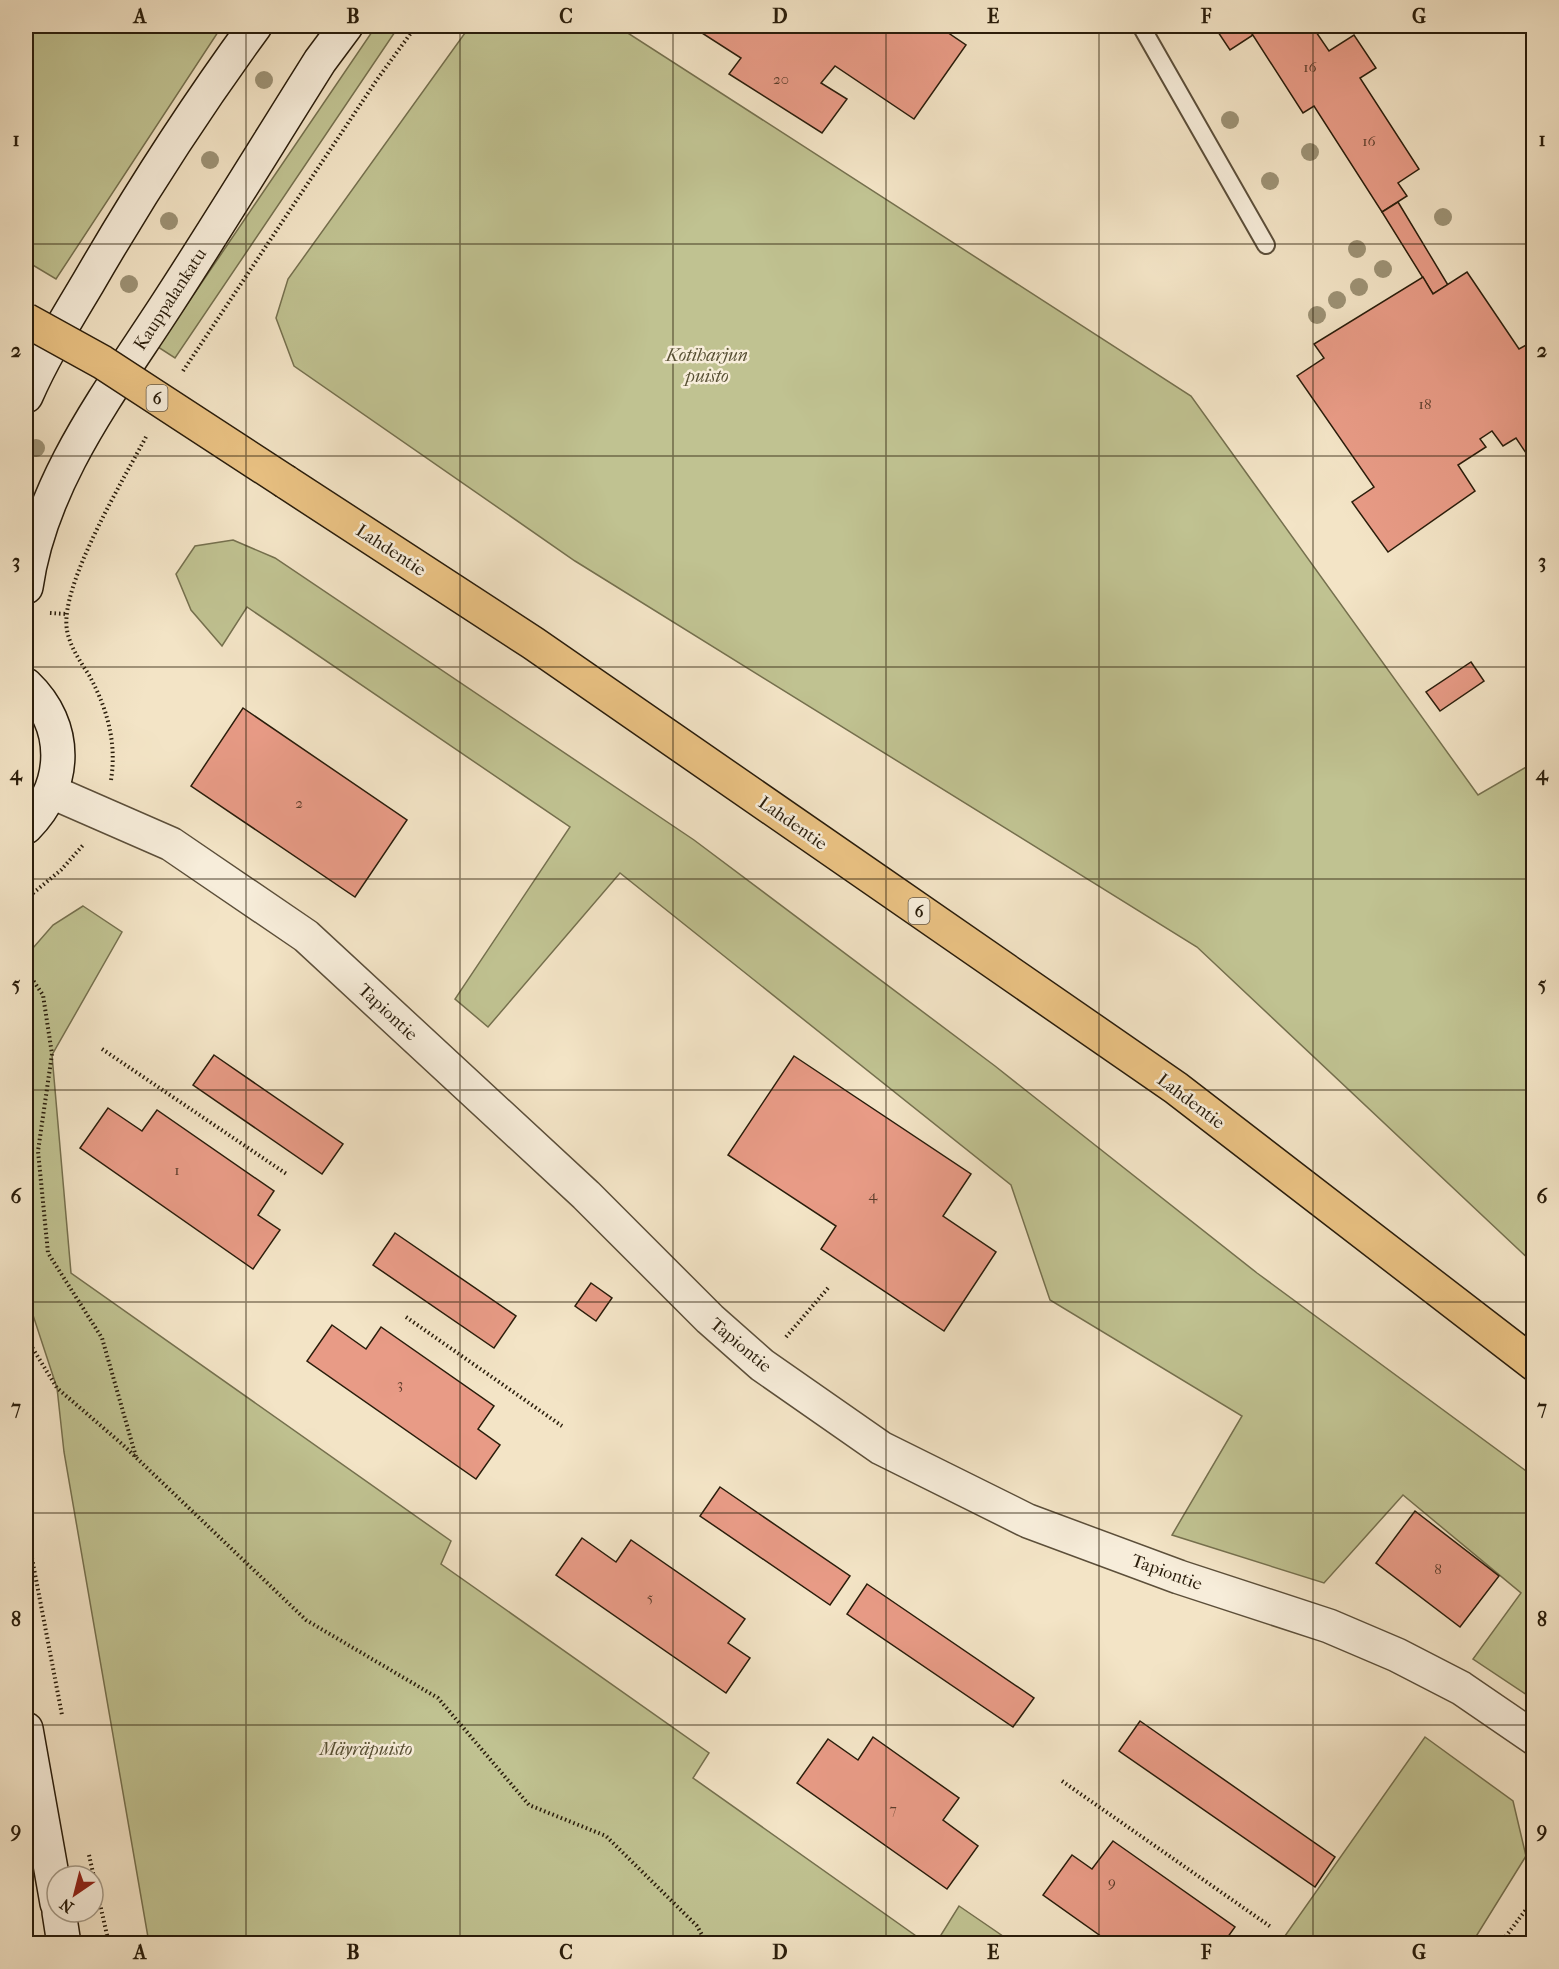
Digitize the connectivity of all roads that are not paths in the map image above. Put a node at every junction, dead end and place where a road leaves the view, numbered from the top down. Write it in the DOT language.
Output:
graph roads {
  1 [pos="255,26"];
  2 [pos="346,26"];
  3 [pos="1141,26"];
  4 [pos="1266,245"];
  5 [pos="26,320"];
  6 [pos="26,396"];
  7 [pos="26,587"];
  8 [pos="26,663"];
  9 [pos="32,692"];
  10 [pos="52,792"];
  11 [pos="26,827"];
  12 [pos="1533,1365"];
  13 [pos="26,1729"];
  14 [pos="1533,1738"];
  15 [pos="50,1864"];
  16 [pos="61,1924"];
  17 [pos="64,1944"];
  1 -- 6 [label="street"];
  2 -- 7 [label="street, Kauppalankatu"];
  3 -- 4 [label="lane"];
  5 -- 12 [label="highway, Lahdentie / 6, bridge"];
  8 -- 9 [label="street"];
  9 -- 10 [label="street"];
  10 -- 11 [label="street"];
  10 -- 14 [label="street, Tapiontie"];
  13 -- 15 [label="street"];
  16 -- 17 [label="street"];
}
